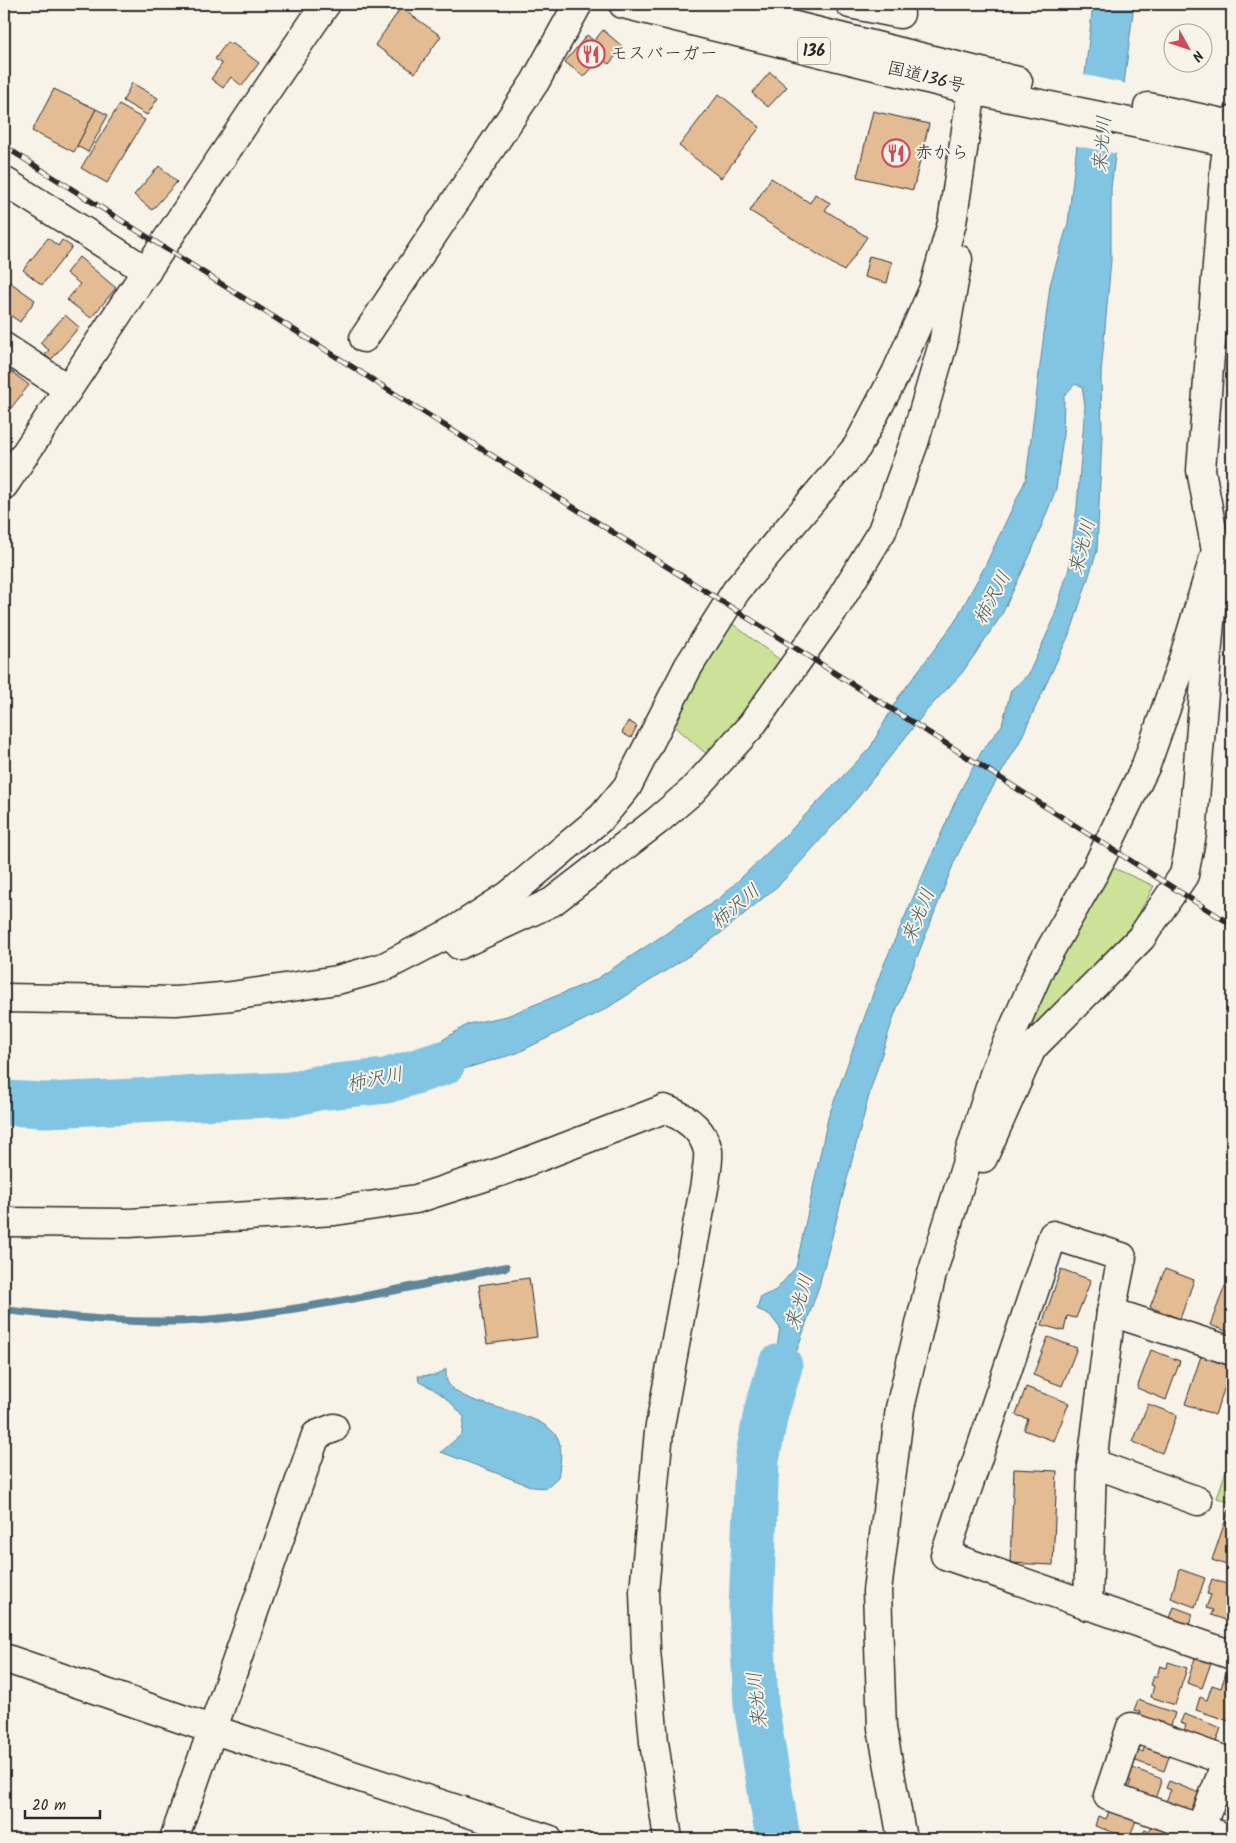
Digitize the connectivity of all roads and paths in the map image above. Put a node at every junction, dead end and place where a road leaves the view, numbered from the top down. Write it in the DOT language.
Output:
graph roads {
  1 [pos="326,4"];
  2 [pos="578,4"];
  3 [pos="623,4"];
  4 [pos="706,4"];
  5 [pos="850,4"];
  6 [pos="900,14"];
  7 [pos="1007,88"];
  8 [pos="972,90"];
  9 [pos="1225,130"];
  10 [pos="962,159"];
  11 [pos="4,181"];
  12 [pos="147,271"];
  13 [pos="364,338"];
  14 [pos="4,347"];
  15 [pos="68,389"];
  16 [pos="4,485"];
  17 [pos="1216,551"];
  18 [pos="389,964"];
  19 [pos="4,998"];
  20 [pos="4,1222"];
  21 [pos="932,1274"];
  22 [pos="1111,1312"];
  23 [pos="1232,1351"];
  24 [pos="334,1428"];
  25 [pos="1092,1463"];
  26 [pos="1198,1500"];
  27 [pos="1088,1606"];
  28 [pos="1232,1655"];
  29 [pos="4,1658"];
  30 [pos="211,1729"];
  31 [pos="1230,1762"];
  32 [pos="1200,1829"];
  33 [pos="174,1839"];
  34 [pos="548,1839"];
  35 [pos="668,1839"];
  36 [pos="902,1839"];
  37 [pos="1230,1839"];
  1 -- 12 [label="main road"];
  2 -- 13 [label="main road"];
  3 -- 8 [label="main road, 国道136号 / 136"];
  4 -- 7 [label="main road, 国道136号 / 136"];
  5 -- 6 [label="main road"];
  7 -- 8 [label="main road, 国道136号 / 136"];
  7 -- 9 [label="main road, 国道136号 / 136"];
  8 -- 10 [label="main road"];
  9 -- 17 [label="main road"];
  10 -- 18 [label="main road"];
  10 -- 18 [label="main road"];
  11 -- 12 [label="main road"];
  12 -- 15 [label="main road"];
  14 -- 15 [label="main road"];
  15 -- 16 [label="main road"];
  17 -- 21 [label="main road"];
  17 -- 21 [label="main road"];
  18 -- 19 [label="main road"];
  20 -- 35 [label="main road"];
  21 -- 36 [label="main road"];
  22 -- 23 [label="main road"];
  22 -- 25 [label="main road"];
  22 -- 27 [label="main road"];
  24 -- 30 [label="main road"];
  25 -- 26 [label="main road"];
  25 -- 27 [label="main road"];
  27 -- 28 [label="main road"];
  29 -- 30 [label="main road"];
  30 -- 33 [label="main road"];
  30 -- 34 [label="main road"];
  31 -- 32 [label="main road"];
  31 -- 32 [label="main road"];
  32 -- 37 [label="main road"];
}
